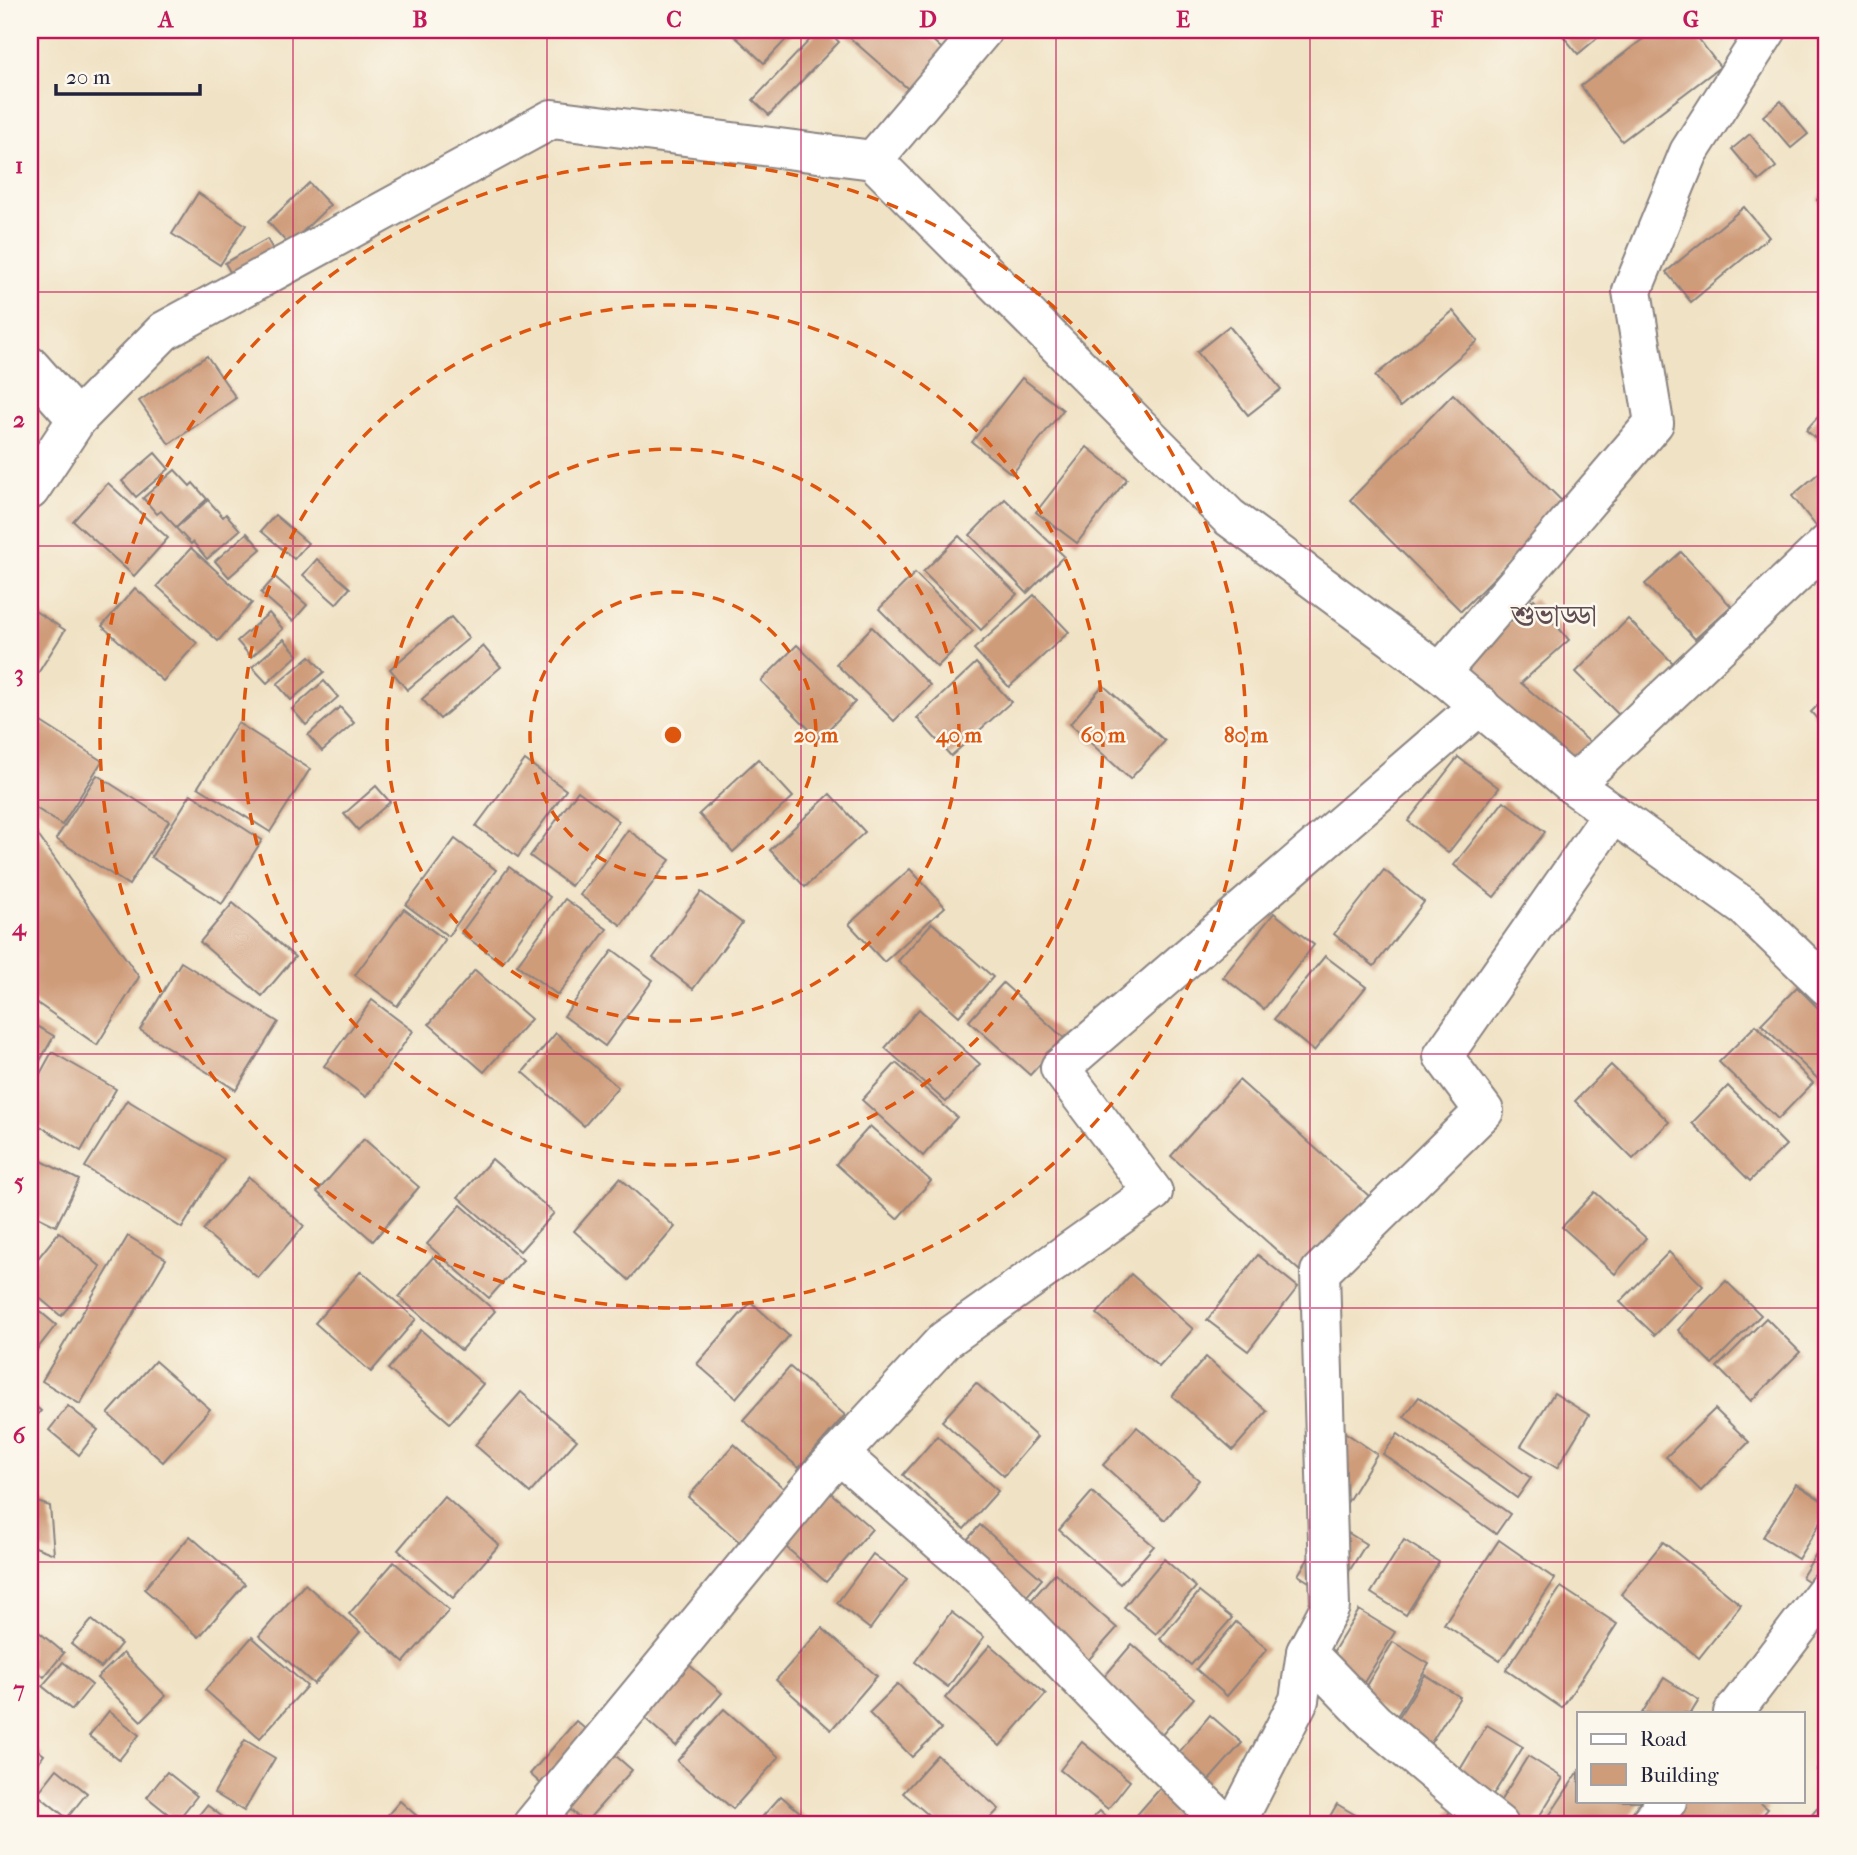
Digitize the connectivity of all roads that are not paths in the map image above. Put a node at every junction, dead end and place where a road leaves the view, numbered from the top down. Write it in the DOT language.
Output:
graph roads {
  1 [pos="983,30"];
  2 [pos="1767,30"];
  3 [pos="873,160"];
  4 [pos="30,366"];
  5 [pos="77,419"];
  6 [pos="30,490"];
  7 [pos="1827,544"];
  8 [pos="1440,673"];
  9 [pos="1480,705"];
  10 [pos="1573,785"];
  11 [pos="1613,813"];
  12 [pos="1827,986"];
  13 [pos="839,1454"];
  14 [pos="1827,1590"];
  15 [pos="1306,1652"];
  16 [pos="1734,1712"];
  17 [pos="1666,1802"];
  18 [pos="533,1825"];
  19 [pos="1226,1825"];
  20 [pos="1235,1825"];
  21 [pos="1499,1825"];
  22 [pos="1648,1825"];
  1 -- 3 [label="street"];
  2 -- 8 [label="street"];
  3 -- 5 [label="street"];
  3 -- 8 [label="street"];
  4 -- 5 [label="street"];
  5 -- 6 [label="street"];
  7 -- 10 [label="street"];
  8 -- 9 [label="street"];
  9 -- 10 [label="street"];
  9 -- 13 [label="street"];
  10 -- 11 [label="street"];
  11 -- 12 [label="street"];
  11 -- 15 [label="street"];
  13 -- 18 [label="street"];
  13 -- 19 [label="street"];
  14 -- 16 [label="street"];
  15 -- 20 [label="street"];
  15 -- 21 [label="street"];
  17 -- 22 [label="street"];
}
